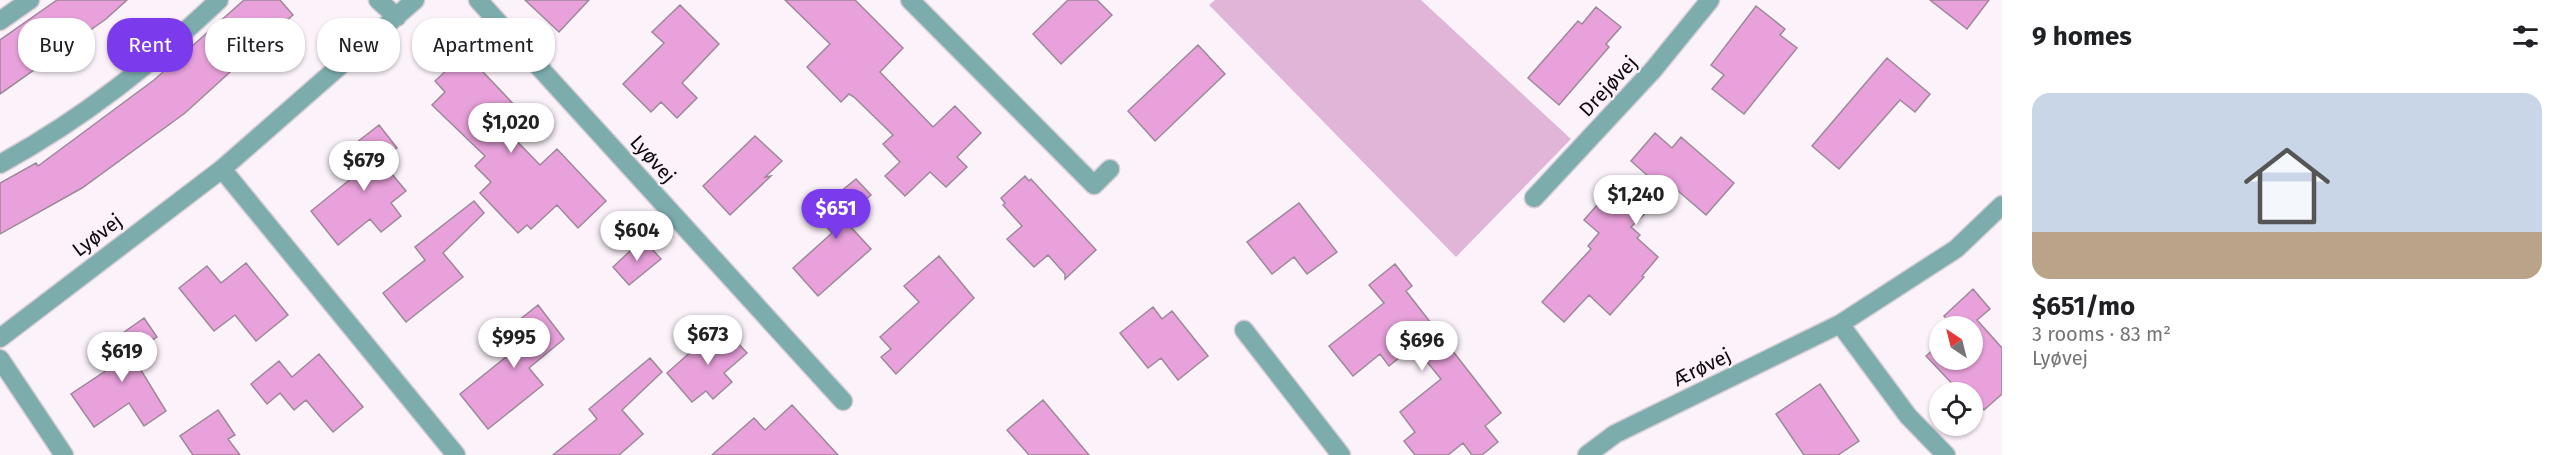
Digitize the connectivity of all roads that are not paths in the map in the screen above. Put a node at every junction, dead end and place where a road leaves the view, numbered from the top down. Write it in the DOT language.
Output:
graph roads {
  1 [pos="30,0"];
  2 [pos="219,0"];
  3 [pos="378,0"];
  4 [pos="415,0"];
  5 [pos="478,0"];
  6 [pos="910,0"];
  7 [pos="1710,0"];
  8 [pos="397,17"];
  9 [pos="0,21"];
  10 [pos="0,164"];
  11 [pos="222,169"];
  12 [pos="1110,169"];
  13 [pos="1534,198"];
  14 [pos="2002,205"];
  15 [pos="1840,324"];
  16 [pos="1244,330"];
  17 [pos="0,338"];
  18 [pos="0,359"];
  19 [pos="843,401"];
  20 [pos="64,455"];
  21 [pos="456,455"];
  22 [pos="1341,455"];
  23 [pos="1587,455"];
  24 [pos="1946,455"];
  1 -- 9 [label="street"];
  2 -- 10 [label="street"];
  3 -- 8 [label="street"];
  4 -- 8 [label="street, Lyøvej"];
  5 -- 19 [label="street, Lyøvej"];
  6 -- 12 [label="street"];
  7 -- 13 [label="street, Drejøvej"];
  8 -- 11 [label="street, Lyøvej"];
  11 -- 17 [label="street, Lyøvej"];
  11 -- 21 [label="street"];
  14 -- 15 [label="street, Ærøvej"];
  15 -- 23 [label="street, Ærøvej"];
  15 -- 24 [label="street"];
  16 -- 22 [label="street"];
  18 -- 20 [label="street"];
}
